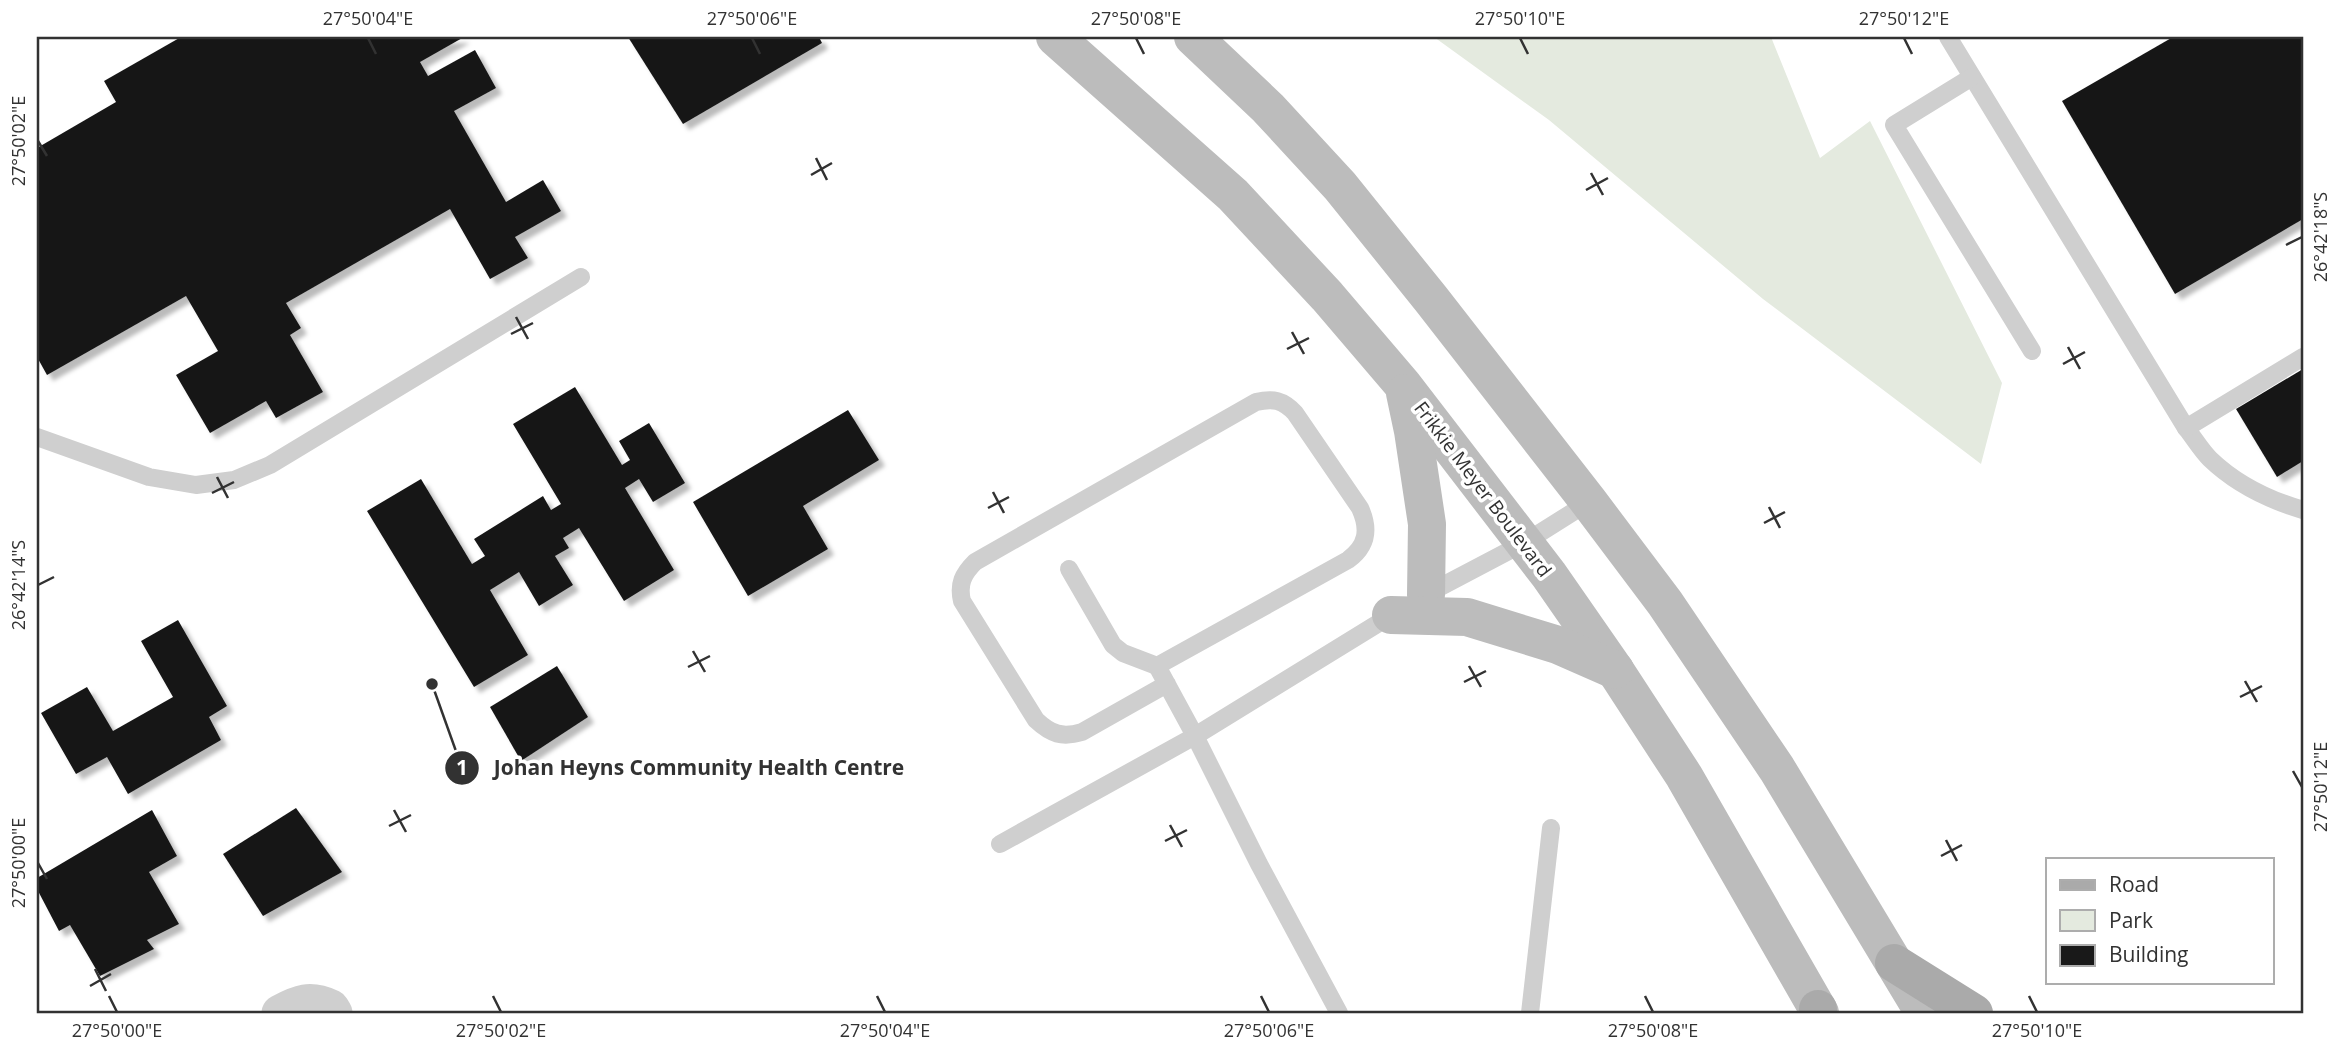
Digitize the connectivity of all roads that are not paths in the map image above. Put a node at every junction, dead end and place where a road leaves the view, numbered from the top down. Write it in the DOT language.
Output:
graph roads {
  1 [pos="1055,37"];
  2 [pos="1193,37"];
  3 [pos="1948,37"];
  4 [pos="1972,77"];
  5 [pos="581,277"];
  6 [pos="2032,351"];
  7 [pos="2303,357"];
  8 [pos="1403,385"];
  9 [pos="2186,428"];
  10 [pos="37,437"];
  11 [pos="1589,502"];
  12 [pos="2303,510"];
  13 [pos="1524,544"];
  14 [pos="1069,569"];
  15 [pos="1426,595"];
  16 [pos="1391,615"];
  17 [pos="1157,666"];
  18 [pos="1615,670"];
  19 [pos="1167,684"];
  20 [pos="1195,736"];
  21 [pos="1551,828"];
  22 [pos="1000,844"];
  23 [pos="1894,963"];
  24 [pos="332,1011"];
  25 [pos="1819,1012"];
  26 [pos="280,1013"];
  27 [pos="1339,1013"];
  28 [pos="1530,1013"];
  29 [pos="1924,1013"];
  30 [pos="1973,1013"];
  1 -- 8 [label="main road, Frikkie Meyer Boulevard"];
  2 -- 11 [label="main road"];
  3 -- 4 [label="lane"];
  4 -- 6 [label="lane"];
  4 -- 9 [label="lane"];
  5 -- 10 [label="lane"];
  7 -- 9 [label="lane"];
  8 -- 13 [label="main road, Frikkie Meyer Boulevard"];
  8 -- 15 [label="main road"];
  9 -- 12 [label="lane"];
  11 -- 13 [label="lane"];
  11 -- 23 [label="main road"];
  13 -- 15 [label="lane"];
  13 -- 18 [label="main road, Frikkie Meyer Boulevard"];
  14 -- 17 [label="lane"];
  15 -- 16 [label="lane"];
  16 -- 18 [label="main road"];
  16 -- 20 [label="lane"];
  17 -- 19 [label="lane"];
  17 -- 19 [label="lane"];
  18 -- 25 [label="main road, Frikkie Meyer Boulevard"];
  19 -- 20 [label="lane"];
  20 -- 22 [label="lane"];
  20 -- 27 [label="lane"];
  21 -- 28 [label="lane"];
  23 -- 29 [label="main road"];
  23 -- 30 [label="main road"];
  24 -- 26 [label="street"];
}
